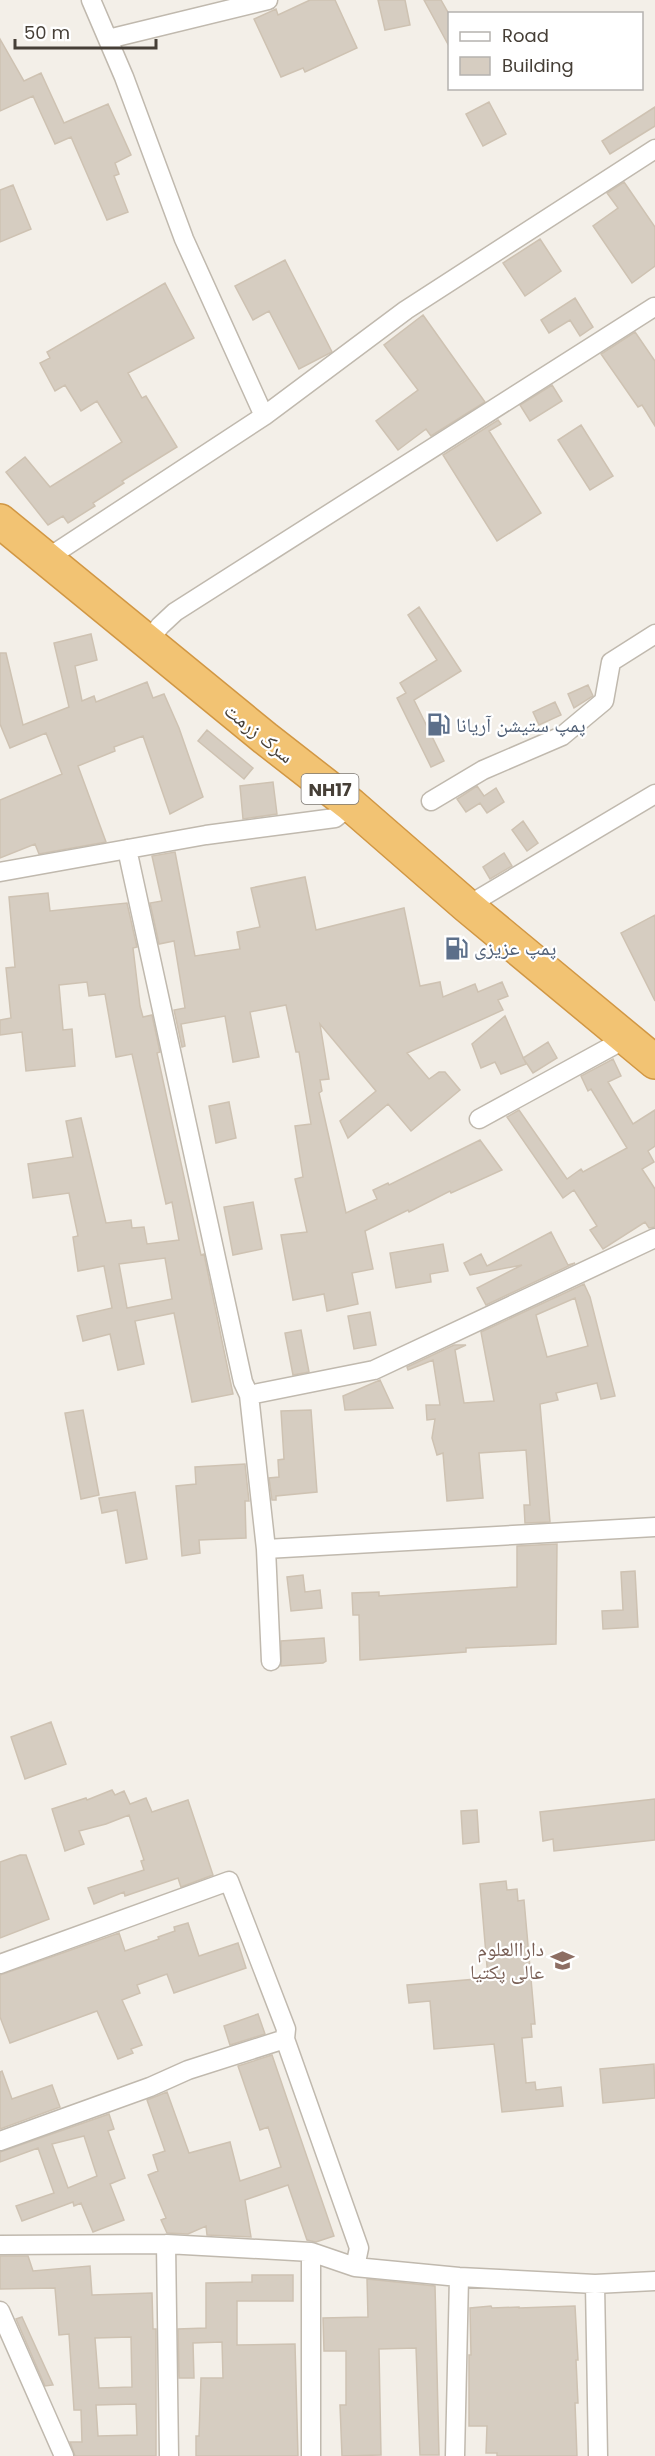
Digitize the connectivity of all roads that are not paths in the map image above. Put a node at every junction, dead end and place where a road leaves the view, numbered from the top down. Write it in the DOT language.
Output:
graph roads {
  1 [pos="91,0"];
  2 [pos="268,0"];
  3 [pos="108,39"];
  4 [pos="655,149"];
  5 [pos="654,307"];
  6 [pos="264,416"];
  7 [pos="0,521"];
  8 [pos="46,559"];
  9 [pos="655,634"];
  10 [pos="148,642"];
  11 [pos="655,794"];
  12 [pos="431,801"];
  13 [pos="351,805"];
  14 [pos="127,849"];
  15 [pos="0,872"];
  16 [pos="467,906"];
  17 [pos="646,1052"];
  18 [pos="479,1119"];
  19 [pos="655,1238"];
  20 [pos="249,1395"];
  21 [pos="655,1527"];
  22 [pos="266,1549"];
  23 [pos="272,1661"];
  24 [pos="0,1964"];
  25 [pos="285,2039"];
  26 [pos="0,2141"];
  27 [pos="166,2244"];
  28 [pos="0,2245"];
  29 [pos="310,2252"];
  30 [pos="355,2267"];
  31 [pos="459,2277"];
  32 [pos="655,2281"];
  33 [pos="595,2284"];
  34 [pos="0,2311"];
  35 [pos="64,2456"];
  36 [pos="169,2456"];
  37 [pos="311,2456"];
  38 [pos="455,2456"];
  39 [pos="597,2456"];
  1 -- 3 [label="street"];
  2 -- 3 [label="street"];
  3 -- 6 [label="street"];
  4 -- 6 [label="street"];
  5 -- 10 [label="street"];
  6 -- 8 [label="street"];
  7 -- 8 [label="highway, سرک زرمت / NH17"];
  8 -- 10 [label="highway, سرک زرمت / NH17"];
  9 -- 12 [label="street"];
  10 -- 13 [label="highway, سرک زرمت / NH17"];
  11 -- 16 [label="street"];
  13 -- 14 [label="street"];
  13 -- 16 [label="highway, سرک زرمت / NH17"];
  14 -- 15 [label="street"];
  14 -- 20 [label="street"];
  16 -- 17 [label="highway, سرک زرمت / NH17"];
  17 -- 18 [label="street"];
  19 -- 20 [label="street"];
  20 -- 22 [label="street"];
  21 -- 22 [label="street"];
  22 -- 23 [label="street"];
  24 -- 25 [label="street"];
  25 -- 26 [label="street"];
  25 -- 30 [label="street"];
  27 -- 28 [label="street"];
  27 -- 29 [label="street"];
  27 -- 36 [label="street"];
  29 -- 30 [label="street"];
  29 -- 37 [label="street"];
  30 -- 31 [label="street"];
  31 -- 33 [label="street"];
  31 -- 38 [label="street"];
  32 -- 33 [label="street"];
  33 -- 39 [label="street"];
  34 -- 35 [label="street"];
}
